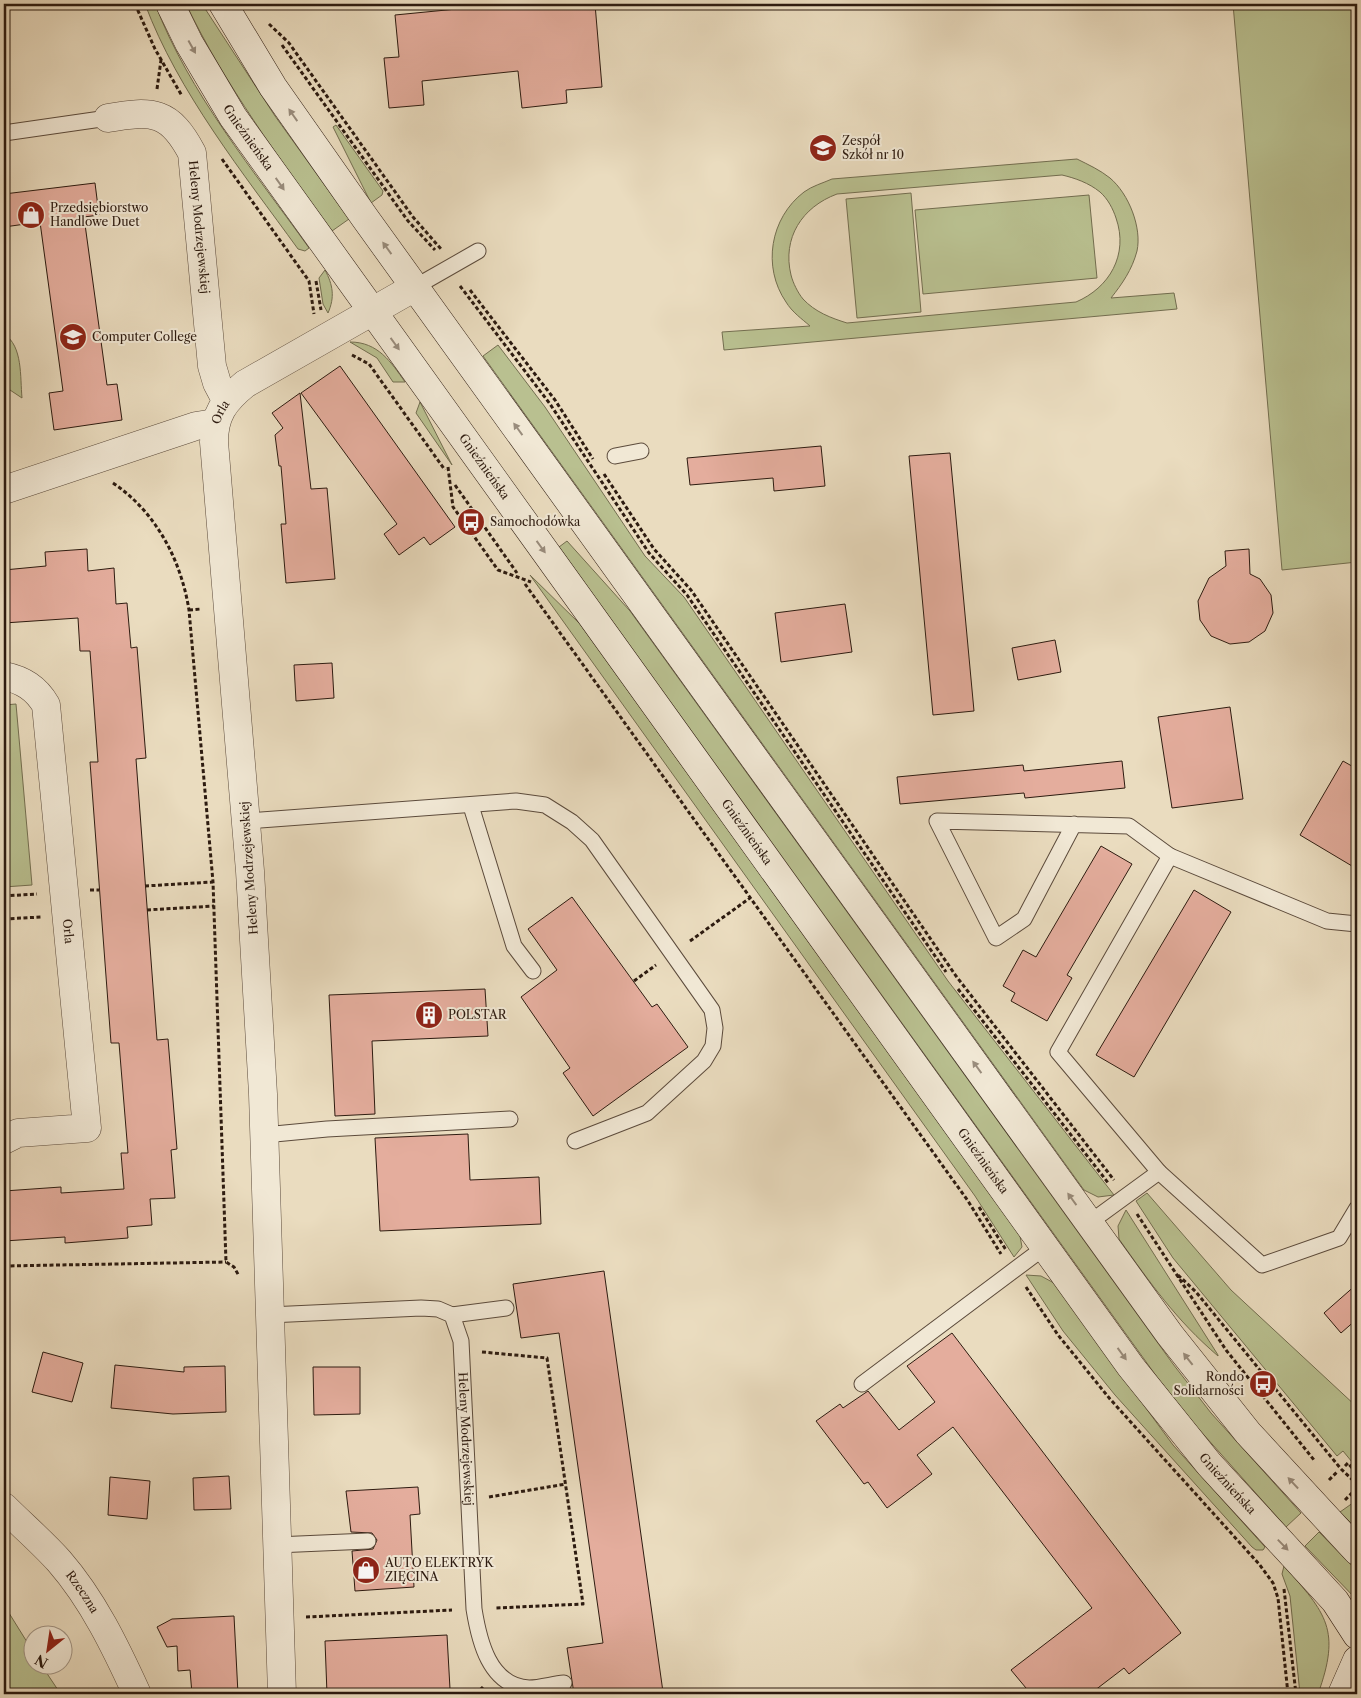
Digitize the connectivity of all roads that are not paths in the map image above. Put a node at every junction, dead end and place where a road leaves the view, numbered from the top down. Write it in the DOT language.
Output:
graph roads {
  1 [pos="170,4"];
  2 [pos="224,4"];
  3 [pos="108,118"];
  4 [pos="4,133"];
  5 [pos="478,251"];
  6 [pos="415,287"];
  7 [pos="372,312"];
  8 [pos="221,412"];
  9 [pos="640,450"];
  10 [pos="615,456"];
  11 [pos="4,490"];
  12 [pos="4,676"];
  13 [pos="471,806"];
  14 [pos="247,821"];
  15 [pos="1074,824"];
  16 [pos="1170,856"];
  17 [pos="1357,924"];
  18 [pos="532,971"];
  19 [pos="510,1119"];
  20 [pos="264,1135"];
  21 [pos="4,1140"];
  22 [pos="576,1141"];
  23 [pos="1159,1172"];
  24 [pos="1357,1208"];
  25 [pos="1090,1223"];
  26 [pos="1045,1247"];
  27 [pos="506,1308"];
  28 [pos="269,1315"];
  29 [pos="452,1315"];
  30 [pos="862,1384"];
  31 [pos="4,1507"];
  32 [pos="368,1541"];
  33 [pos="276,1545"];
  34 [pos="1357,1551"];
  35 [pos="1357,1635"];
  36 [pos="1357,1660"];
  37 [pos="564,1683"];
  38 [pos="137,1694"];
  39 [pos="282,1694"];
  40 [pos="1342,1694"];
  1 -- 7 [label="street, Gnieźnieńska, one-way"];
  6 -- 2 [label="street, one-way"];
  3 -- 4 [label="lane"];
  3 -- 8 [label="street, Heleny Modrzejewskiej"];
  5 -- 6 [label="lane"];
  6 -- 7 [label="street, Orla"];
  25 -- 6 [label="street, one-way"];
  7 -- 8 [label="street, Orla"];
  7 -- 26 [label="street, Gnieźnieńska, one-way"];
  8 -- 11 [label="street, Orla"];
  8 -- 14 [label="street, Heleny Modrzejewskiej"];
  9 -- 10 [label="lane"];
  12 -- 21 [label="street, Orla"];
  13 -- 14 [label="lane"];
  13 -- 18 [label="lane"];
  13 -- 22 [label="lane"];
  14 -- 20 [label="street, Heleny Modrzejewskiej"];
  15 -- 15 [label="lane"];
  15 -- 16 [label="lane"];
  16 -- 17 [label="lane"];
  16 -- 23 [label="lane"];
  19 -- 20 [label="lane"];
  20 -- 28 [label="street, Heleny Modrzejewskiej"];
  23 -- 24 [label="lane"];
  23 -- 25 [label="lane"];
  34 -- 25 [label="street, one-way"];
  26 -- 30 [label="lane"];
  26 -- 35 [label="street, Gnieźnieńska, one-way"];
  27 -- 29 [label="lane"];
  28 -- 29 [label="lane"];
  28 -- 33 [label="street, Heleny Modrzejewskiej"];
  29 -- 37 [label="lane, Heleny Modrzejewskiej"];
  31 -- 38 [label="street, Rzeczna"];
  32 -- 33 [label="lane"];
  33 -- 39 [label="street, Heleny Modrzejewskiej"];
  36 -- 40 [label="street"];
}
